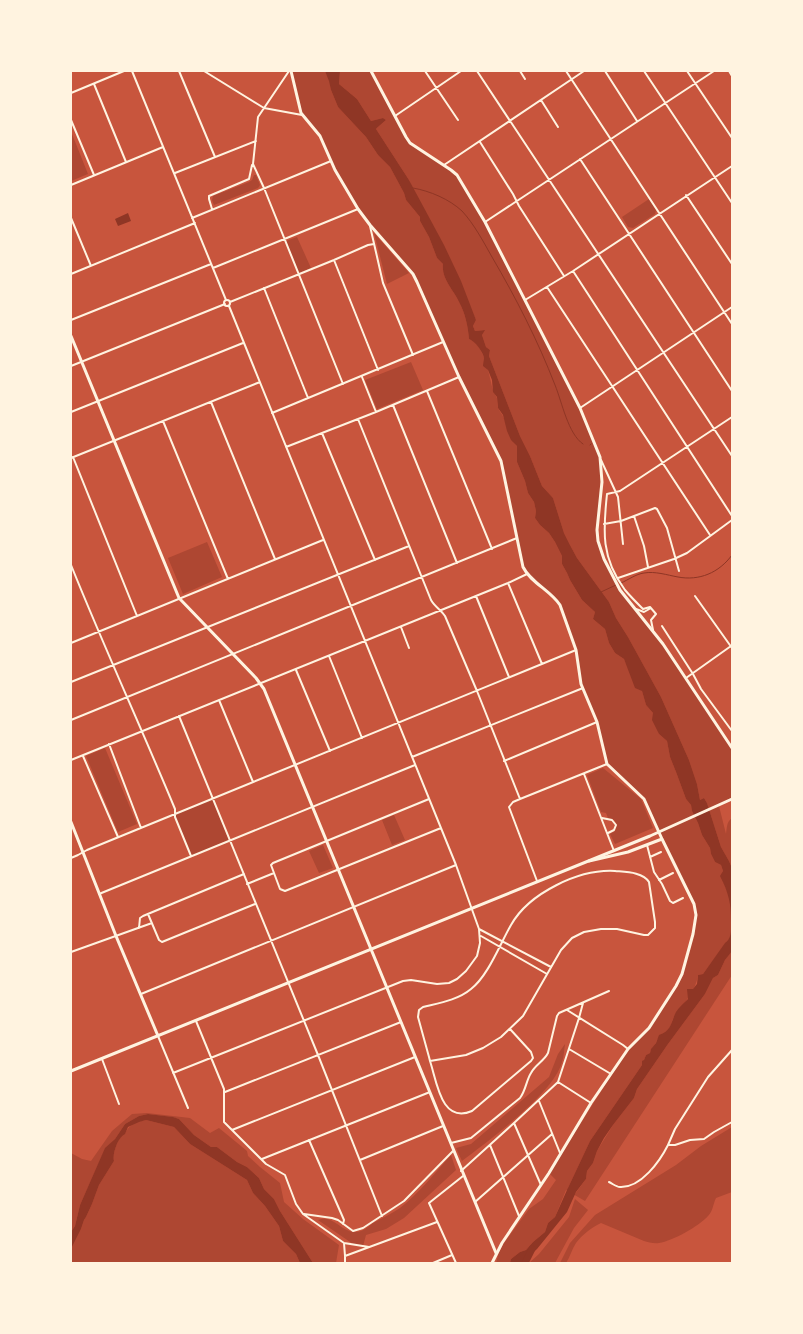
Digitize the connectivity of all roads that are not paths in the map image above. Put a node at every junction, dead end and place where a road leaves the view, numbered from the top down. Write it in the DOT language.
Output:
graph roads {
  1 [pos="124,71"];
  2 [pos="132,71"];
  3 [pos="179,71"];
  4 [pos="204,71"];
  5 [pos="290,71"];
  6 [pos="371,71"];
  7 [pos="425,71"];
  8 [pos="461,71"];
  9 [pos="477,71"];
  10 [pos="520,71"];
  11 [pos="566,71"];
  12 [pos="584,71"];
  13 [pos="605,71"];
  14 [pos="644,71"];
  15 [pos="687,71"];
  16 [pos="714,71"];
  17 [pos="729,71"];
  18 [pos="732,76"];
  19 [pos="525,78"];
  20 [pos="572,80"];
  21 [pos="696,83"];
  22 [pos="94,84"];
  23 [pos="436,88"];
  24 [pos="71,93"];
  25 [pos="541,100"];
  26 [pos="665,104"];
  27 [pos="264,108"];
  28 [pos="303,115"];
  29 [pos="394,116"];
  30 [pos="71,120"];
  31 [pos="458,120"];
  32 [pos="510,121"];
  33 [pos="637,121"];
  34 [pos="558,127"];
  35 [pos="611,138"];
  36 [pos="732,138"];
  37 [pos="256,141"];
  38 [pos="480,142"];
  39 [pos="163,147"];
  40 [pos="215,157"];
  41 [pos="580,159"];
  42 [pos="331,161"];
  43 [pos="126,162"];
  44 [pos="253,164"];
  45 [pos="444,165"];
  46 [pos="732,166"];
  47 [pos="175,174"];
  48 [pos="94,175"];
  49 [pos="714,177"];
  50 [pos="549,180"];
  51 [pos="71,185"];
  52 [pos="264,188"];
  53 [pos="686,195"];
  54 [pos="517,201"];
  55 [pos="732,203"];
  56 [pos="213,209"];
  57 [pos="358,209"];
  58 [pos="660,213"];
  59 [pos="71,218"];
  60 [pos="192,218"];
  61 [pos="485,222"];
  62 [pos="195,223"];
  63 [pos="370,225"];
  64 [pos="75,227"];
  65 [pos="71,228"];
  66 [pos="629,233"];
  67 [pos="285,239"];
  68 [pos="374,244"];
  69 [pos="598,254"];
  70 [pos="334,260"];
  71 [pos="211,264"];
  72 [pos="732,264"];
  73 [pos="91,266"];
  74 [pos="213,268"];
  75 [pos="573,270"];
  76 [pos="71,274"];
  77 [pos="299,274"];
  78 [pos="564,276"];
  79 [pos="547,287"];
  80 [pos="264,288"];
  81 [pos="226,300"];
  82 [pos="525,300"];
  83 [pos="230,302"];
  84 [pos="225,304"];
  85 [pos="229,306"];
  86 [pos="732,307"];
  87 [pos="724,312"];
  88 [pos="71,320"];
  89 [pos="732,324"];
  90 [pos="694,332"];
  91 [pos="71,336"];
  92 [pos="444,342"];
  93 [pos="243,343"];
  94 [pos="662,352"];
  95 [pos="413,355"];
  96 [pos="82,362"];
  97 [pos="71,366"];
  98 [pos="637,369"];
  99 [pos="378,370"];
  100 [pos="362,377"];
  101 [pos="459,377"];
  102 [pos="260,382"];
  103 [pos="343,384"];
  104 [pos="612,386"];
  105 [pos="427,390"];
  106 [pos="732,391"];
  107 [pos="308,398"];
  108 [pos="98,401"];
  109 [pos="211,402"];
  110 [pos="393,405"];
  111 [pos="580,408"];
  112 [pos="71,412"];
  113 [pos="376,412"];
  114 [pos="272,413"];
  115 [pos="732,417"];
  116 [pos="358,419"];
  117 [pos="164,421"];
  118 [pos="714,429"];
  119 [pos="322,433"];
  120 [pos="114,441"];
  121 [pos="687,446"];
  122 [pos="286,447"];
  123 [pos="732,456"];
  124 [pos="600,457"];
  125 [pos="72,458"];
  126 [pos="662,463"];
  127 [pos="616,492"];
  128 [pos="634,516"];
  129 [pos="732,516"];
  130 [pos="732,520"];
  131 [pos="621,522"];
  132 [pos="604,524"];
  133 [pos="710,535"];
  134 [pos="516,538"];
  135 [pos="323,540"];
  136 [pos="623,544"];
  137 [pos="409,546"];
  138 [pos="492,548"];
  139 [pos="275,559"];
  140 [pos="674,559"];
  141 [pos="375,560"];
  142 [pos="457,563"];
  143 [pos="71,565"];
  144 [pos="648,567"];
  145 [pos="679,570"];
  146 [pos="337,574"];
  147 [pos="527,574"];
  148 [pos="423,577"];
  149 [pos="228,578"];
  150 [pos="617,580"];
  151 [pos="508,583"];
  152 [pos="476,596"];
  153 [pos="695,596"];
  154 [pos="178,598"];
  155 [pos="351,606"];
  156 [pos="633,607"];
  157 [pos="651,608"];
  158 [pos="439,610"];
  159 [pos="138,616"];
  160 [pos="662,626"];
  161 [pos="400,627"];
  162 [pos="207,628"];
  163 [pos="98,632"];
  164 [pos="654,633"];
  165 [pos="365,641"];
  166 [pos="71,643"];
  167 [pos="732,646"];
  168 [pos="409,648"];
  169 [pos="576,650"];
  170 [pos="233,654"];
  171 [pos="329,656"];
  172 [pos="542,664"];
  173 [pos="114,665"];
  174 [pos="296,670"];
  175 [pos="693,674"];
  176 [pos="509,677"];
  177 [pos="686,678"];
  178 [pos="71,682"];
  179 [pos="261,683"];
  180 [pos="583,688"];
  181 [pos="476,691"];
  182 [pos="128,698"];
  183 [pos="219,700"];
  184 [pos="179,716"];
  185 [pos="71,720"];
  186 [pos="398,722"];
  187 [pos="597,722"];
  188 [pos="490,726"];
  189 [pos="143,731"];
  190 [pos="732,731"];
  191 [pos="362,738"];
  192 [pos="109,744"];
  193 [pos="732,748"];
  194 [pos="330,750"];
  195 [pos="83,755"];
  196 [pos="412,757"];
  197 [pos="71,760"];
  198 [pos="504,761"];
  199 [pos="607,764"];
  200 [pos="296,765"];
  201 [pos="415,765"];
  202 [pos="584,774"];
  203 [pos="253,782"];
  204 [pos="212,799"];
  205 [pos="429,799"];
  206 [pos="520,799"];
  207 [pos="732,801"];
  208 [pos="312,806"];
  209 [pos="175,814"];
  210 [pos="602,818"];
  211 [pos="71,822"];
  212 [pos="141,828"];
  213 [pos="441,828"];
  214 [pos="608,834"];
  215 [pos="118,837"];
  216 [pos="662,839"];
  217 [pos="229,840"];
  218 [pos="327,841"];
  219 [pos="647,845"];
  220 [pos="614,851"];
  221 [pos="84,852"];
  222 [pos="661,852"];
  223 [pos="191,856"];
  224 [pos="650,857"];
  225 [pos="71,858"];
  226 [pos="589,861"];
  227 [pos="456,865"];
  228 [pos="338,870"];
  229 [pos="274,873"];
  230 [pos="674,873"];
  231 [pos="244,874"];
  232 [pos="659,880"];
  233 [pos="538,882"];
  234 [pos="248,884"];
  235 [pos="99,894"];
  236 [pos="683,898"];
  237 [pos="255,904"];
  238 [pos="354,908"];
  239 [pos="473,908"];
  240 [pos="148,914"];
  241 [pos="152,923"];
  242 [pos="139,928"];
  243 [pos="480,929"];
  244 [pos="116,936"];
  245 [pos="481,936"];
  246 [pos="503,940"];
  247 [pos="271,941"];
  248 [pos="499,946"];
  249 [pos="371,950"];
  250 [pos="71,952"];
  251 [pos="551,967"];
  252 [pos="547,974"];
  253 [pos="289,983"];
  254 [pos="387,987"];
  255 [pos="609,991"];
  256 [pos="140,994"];
  257 [pos="583,1003"];
  258 [pos="567,1010"];
  259 [pos="579,1018"];
  260 [pos="196,1021"];
  261 [pos="303,1021"];
  262 [pos="401,1022"];
  263 [pos="510,1029"];
  264 [pos="158,1036"];
  265 [pos="569,1048"];
  266 [pos="628,1049"];
  267 [pos="732,1050"];
  268 [pos="318,1055"];
  269 [pos="415,1057"];
  270 [pos="212,1058"];
  271 [pos="102,1059"];
  272 [pos="430,1061"];
  273 [pos="71,1071"];
  274 [pos="173,1073"];
  275 [pos="611,1074"];
  276 [pos="558,1082"];
  277 [pos="332,1090"];
  278 [pos="225,1092"];
  279 [pos="430,1092"];
  280 [pos="539,1100"];
  281 [pos="591,1103"];
  282 [pos="119,1104"];
  283 [pos="188,1108"];
  284 [pos="732,1122"];
  285 [pos="514,1124"];
  286 [pos="346,1126"];
  287 [pos="443,1126"];
  288 [pos="232,1130"];
  289 [pos="552,1134"];
  290 [pos="309,1140"];
  291 [pos="450,1143"];
  292 [pos="490,1145"];
  293 [pos="668,1145"];
  294 [pos="453,1151"];
  295 [pos="561,1154"];
  296 [pos="528,1155"];
  297 [pos="261,1159"];
  298 [pos="360,1160"];
  299 [pos="461,1171"];
  300 [pos="464,1176"];
  301 [pos="502,1178"];
  302 [pos="609,1182"];
  303 [pos="541,1184"];
  304 [pos="475,1203"];
  305 [pos="303,1214"];
  306 [pos="382,1216"];
  307 [pos="520,1217"];
  308 [pos="437,1222"];
  309 [pos="343,1224"];
  310 [pos="344,1243"];
  311 [pos="369,1247"];
  312 [pos="496,1253"];
  313 [pos="452,1255"];
  314 [pos="345,1256"];
  315 [pos="345,1263"];
  316 [pos="433,1263"];
  317 [pos="456,1263"];
  318 [pos="492,1263"];
  1 -- 22 [label="street"];
  2 -- 39 [label="street"];
  3 -- 40 [label="street"];
  4 -- 27 [label="street"];
  5 -- 27 [label="street"];
  5 -- 28 [label="main road"];
  6 -- 29 [label="main road"];
  7 -- 23 [label="street"];
  8 -- 23 [label="street"];
  9 -- 32 [label="street"];
  10 -- 19 [label="street"];
  11 -- 20 [label="street"];
  12 -- 20 [label="street"];
  13 -- 33 [label="street"];
  14 -- 26 [label="street"];
  15 -- 21 [label="street"];
  16 -- 21 [label="street"];
  17 -- 18 [label="street"];
  20 -- 25 [label="street"];
  20 -- 35 [label="street"];
  21 -- 26 [label="street"];
  21 -- 36 [label="street"];
  22 -- 24 [label="street"];
  22 -- 43 [label="street"];
  23 -- 29 [label="street"];
  23 -- 31 [label="street"];
  25 -- 32 [label="street"];
  25 -- 34 [label="street"];
  26 -- 33 [label="street"];
  26 -- 49 [label="street"];
  27 -- 28 [label="street"];
  27 -- 37 [label="street"];
  28 -- 42 [label="main road"];
  29 -- 45 [label="main road"];
  30 -- 48 [label="street"];
  32 -- 38 [label="street"];
  32 -- 50 [label="street"];
  33 -- 35 [label="street"];
  35 -- 41 [label="street"];
  35 -- 58 [label="street"];
  37 -- 40 [label="street"];
  37 -- 44 [label="street"];
  38 -- 45 [label="street"];
  38 -- 54 [label="street"];
  39 -- 43 [label="street"];
  39 -- 47 [label="street"];
  40 -- 47 [label="street"];
  41 -- 50 [label="street"];
  41 -- 66 [label="street"];
  42 -- 52 [label="street"];
  42 -- 57 [label="main road"];
  43 -- 48 [label="street"];
  44 -- 52 [label="street"];
  44 -- 56 [label="street"];
  45 -- 61 [label="main road"];
  46 -- 49 [label="street"];
  47 -- 60 [label="street"];
  48 -- 51 [label="street"];
  49 -- 53 [label="street"];
  49 -- 55 [label="street"];
  50 -- 54 [label="street"];
  50 -- 69 [label="street"];
  52 -- 56 [label="street"];
  52 -- 67 [label="street"];
  53 -- 58 [label="street"];
  53 -- 72 [label="street"];
  54 -- 61 [label="street"];
  54 -- 78 [label="street"];
  56 -- 60 [label="street"];
  57 -- 63 [label="main road"];
  57 -- 67 [label="street"];
  58 -- 66 [label="street"];
  58 -- 87 [label="street"];
  59 -- 64 [label="street"];
  60 -- 62 [label="street"];
  61 -- 82 [label="main road"];
  62 -- 71 [label="street"];
  62 -- 73 [label="street"];
  63 -- 68 [label="street"];
  63 -- 92 [label="main road"];
  64 -- 65 [label="street"];
  64 -- 73 [label="street"];
  66 -- 69 [label="street"];
  66 -- 90 [label="street"];
  67 -- 74 [label="street"];
  67 -- 77 [label="street"];
  68 -- 70 [label="street"];
  68 -- 95 [label="street"];
  69 -- 75 [label="street"];
  69 -- 94 [label="street"];
  70 -- 77 [label="street"];
  70 -- 99 [label="street"];
  71 -- 74 [label="street"];
  71 -- 88 [label="street"];
  73 -- 76 [label="street"];
  74 -- 81 [label="street"];
  75 -- 78 [label="street"];
  75 -- 98 [label="street"];
  77 -- 80 [label="street"];
  77 -- 103 [label="street"];
  78 -- 79 [label="street"];
  79 -- 82 [label="street"];
  79 -- 104 [label="street"];
  80 -- 83 [label="street"];
  80 -- 107 [label="street"];
  81 -- 83 [label="street"];
  81 -- 84 [label="street"];
  82 -- 111 [label="main road"];
  83 -- 85 [label="street"];
  84 -- 85 [label="street"];
  84 -- 96 [label="street"];
  85 -- 93 [label="street"];
  86 -- 87 [label="street"];
  87 -- 89 [label="street"];
  87 -- 90 [label="street"];
  90 -- 94 [label="street"];
  90 -- 106 [label="street"];
  91 -- 96 [label="main road"];
  92 -- 95 [label="street"];
  92 -- 101 [label="main road"];
  93 -- 102 [label="street"];
  93 -- 108 [label="street"];
  94 -- 98 [label="street"];
  94 -- 118 [label="street"];
  95 -- 99 [label="street"];
  96 -- 97 [label="street"];
  96 -- 108 [label="main road"];
  98 -- 104 [label="street"];
  98 -- 121 [label="street"];
  99 -- 100 [label="street"];
  100 -- 103 [label="street"];
  100 -- 113 [label="street"];
  101 -- 105 [label="street"];
  101 -- 134 [label="main road"];
  102 -- 109 [label="street"];
  102 -- 114 [label="street"];
  103 -- 107 [label="street"];
  104 -- 111 [label="street"];
  104 -- 126 [label="street"];
  105 -- 110 [label="street"];
  105 -- 138 [label="street"];
  107 -- 114 [label="street"];
  108 -- 112 [label="street"];
  108 -- 120 [label="main road"];
  109 -- 117 [label="street"];
  109 -- 139 [label="street"];
  110 -- 113 [label="street"];
  110 -- 142 [label="street"];
  111 -- 124 [label="main road"];
  113 -- 116 [label="street"];
  114 -- 122 [label="street"];
  115 -- 118 [label="street"];
  116 -- 119 [label="street"];
  116 -- 137 [label="street"];
  117 -- 120 [label="street"];
  117 -- 149 [label="street"];
  118 -- 121 [label="street"];
  118 -- 123 [label="street"];
  119 -- 122 [label="street"];
  119 -- 141 [label="street"];
  120 -- 125 [label="street"];
  120 -- 154 [label="main road"];
  121 -- 126 [label="street"];
  121 -- 129 [label="street"];
  122 -- 135 [label="street"];
  124 -- 127 [label="street"];
  124 -- 150 [label="main road"];
  125 -- 159 [label="street"];
  126 -- 127 [label="street"];
  126 -- 133 [label="street"];
  127 -- 131 [label="street"];
  127 -- 132 [label="street"];
  128 -- 131 [label="street"];
  128 -- 140 [label="street"];
  128 -- 144 [label="street"];
  130 -- 133 [label="street"];
  131 -- 132 [label="street"];
  131 -- 136 [label="street"];
  132 -- 150 [label="street"];
  133 -- 140 [label="street"];
  134 -- 138 [label="street"];
  134 -- 147 [label="main road"];
  135 -- 139 [label="street"];
  135 -- 146 [label="street"];
  137 -- 141 [label="street"];
  137 -- 148 [label="street"];
  138 -- 142 [label="street"];
  139 -- 149 [label="street"];
  140 -- 144 [label="street"];
  140 -- 145 [label="street"];
  141 -- 146 [label="street"];
  142 -- 148 [label="street"];
  143 -- 163 [label="street"];
  144 -- 150 [label="street"];
  146 -- 155 [label="street"];
  146 -- 162 [label="street"];
  147 -- 151 [label="street"];
  147 -- 169 [label="main road"];
  148 -- 155 [label="street"];
  148 -- 158 [label="street"];
  149 -- 154 [label="street"];
  150 -- 156 [label="main road"];
  150 -- 157 [label="street"];
  151 -- 152 [label="street"];
  151 -- 172 [label="street"];
  152 -- 158 [label="street"];
  152 -- 176 [label="street"];
  153 -- 167 [label="street"];
  154 -- 159 [label="street"];
  154 -- 162 [label="main road"];
  155 -- 165 [label="street"];
  155 -- 170 [label="street"];
  156 -- 157 [label="street"];
  156 -- 164 [label="main road"];
  157 -- 164 [label="street"];
  158 -- 161 [label="street"];
  158 -- 181 [label="street"];
  159 -- 163 [label="street"];
  160 -- 175 [label="street"];
  161 -- 165 [label="street"];
  161 -- 168 [label="street"];
  162 -- 170 [label="main road"];
  162 -- 173 [label="street"];
  163 -- 166 [label="street"];
  163 -- 173 [label="street"];
  164 -- 177 [label="main road"];
  165 -- 171 [label="street"];
  165 -- 186 [label="street"];
  167 -- 175 [label="street"];
  169 -- 172 [label="street"];
  169 -- 180 [label="main road"];
  170 -- 179 [label="main road"];
  170 -- 182 [label="street"];
  171 -- 174 [label="street"];
  171 -- 191 [label="street"];
  172 -- 176 [label="street"];
  173 -- 178 [label="street"];
  173 -- 182 [label="street"];
  174 -- 179 [label="street"];
  174 -- 194 [label="street"];
  175 -- 177 [label="street"];
  175 -- 190 [label="street"];
  176 -- 181 [label="street"];
  177 -- 193 [label="main road"];
  179 -- 183 [label="street"];
  179 -- 200 [label="main road"];
  180 -- 187 [label="main road"];
  180 -- 188 [label="street"];
  181 -- 186 [label="street"];
  181 -- 188 [label="street"];
  182 -- 185 [label="street"];
  182 -- 189 [label="street"];
  183 -- 184 [label="street"];
  183 -- 203 [label="street"];
  184 -- 189 [label="street"];
  184 -- 204 [label="street"];
  186 -- 191 [label="street"];
  186 -- 196 [label="street"];
  187 -- 198 [label="street"];
  187 -- 199 [label="main road"];
  188 -- 196 [label="street"];
  188 -- 198 [label="street"];
  189 -- 192 [label="street"];
  189 -- 209 [label="street"];
  191 -- 194 [label="street"];
  192 -- 195 [label="street"];
  192 -- 212 [label="street"];
  194 -- 200 [label="street"];
  195 -- 197 [label="street"];
  195 -- 215 [label="street"];
  196 -- 201 [label="street"];
  198 -- 206 [label="street"];
  199 -- 202 [label="street"];
  199 -- 216 [label="main road"];
  200 -- 203 [label="street"];
  200 -- 208 [label="main road"];
  201 -- 205 [label="street"];
  201 -- 208 [label="street"];
  202 -- 206 [label="street"];
  202 -- 210 [label="street"];
  203 -- 204 [label="street"];
  204 -- 209 [label="street"];
  204 -- 217 [label="street"];
  205 -- 213 [label="street"];
  205 -- 218 [label="street"];
  206 -- 233 [label="street"];
  207 -- 220 [label="main road"];
  208 -- 217 [label="street"];
  208 -- 218 [label="main road"];
  209 -- 212 [label="street"];
  209 -- 223 [label="street"];
  210 -- 214 [label="street"];
  210 -- 214 [label="street"];
  211 -- 221 [label="main road"];
  212 -- 215 [label="street"];
  213 -- 227 [label="street"];
  213 -- 228 [label="street"];
  214 -- 220 [label="street"];
  215 -- 221 [label="street"];
  216 -- 219 [label="main road"];
  216 -- 266 [label="main road"];
  217 -- 223 [label="street"];
  217 -- 231 [label="street"];
  218 -- 228 [label="main road"];
  218 -- 229 [label="street"];
  219 -- 224 [label="street"];
  219 -- 226 [label="main road"];
  220 -- 226 [label="main road"];
  221 -- 225 [label="street"];
  221 -- 235 [label="main road"];
  222 -- 224 [label="street"];
  223 -- 235 [label="street"];
  224 -- 232 [label="street"];
  226 -- 233 [label="main road"];
  227 -- 238 [label="street"];
  227 -- 239 [label="street"];
  228 -- 229 [label="street"];
  228 -- 238 [label="main road"];
  229 -- 234 [label="street"];
  230 -- 232 [label="street"];
  231 -- 234 [label="street"];
  231 -- 240 [label="street"];
  232 -- 236 [label="street"];
  233 -- 239 [label="main road"];
  234 -- 237 [label="street"];
  235 -- 244 [label="main road"];
  237 -- 241 [label="street"];
  237 -- 247 [label="street"];
  238 -- 247 [label="street"];
  238 -- 249 [label="main road"];
  239 -- 243 [label="street"];
  239 -- 249 [label="main road"];
  240 -- 241 [label="street"];
  240 -- 242 [label="street"];
  241 -- 242 [label="street"];
  242 -- 244 [label="street"];
  243 -- 245 [label="street"];
  243 -- 246 [label="street"];
  244 -- 250 [label="street"];
  244 -- 256 [label="main road"];
  245 -- 248 [label="street"];
  245 -- 254 [label="street"];
  246 -- 248 [label="street"];
  246 -- 251 [label="street"];
  246 -- 251 [label="street"];
  247 -- 253 [label="street"];
  247 -- 256 [label="street"];
  248 -- 252 [label="street"];
  248 -- 272 [label="street"];
  249 -- 253 [label="main road"];
  249 -- 254 [label="main road"];
  251 -- 252 [label="street"];
  252 -- 263 [label="street"];
  253 -- 260 [label="main road"];
  253 -- 261 [label="street"];
  254 -- 261 [label="street"];
  254 -- 262 [label="main road"];
  255 -- 257 [label="street"];
  256 -- 264 [label="main road"];
  257 -- 258 [label="street"];
  257 -- 259 [label="street"];
  258 -- 259 [label="street"];
  258 -- 291 [label="street"];
  259 -- 265 [label="street"];
  259 -- 266 [label="street"];
  260 -- 264 [label="main road"];
  260 -- 270 [label="street"];
  261 -- 268 [label="street"];
  261 -- 270 [label="street"];
  262 -- 268 [label="street"];
  262 -- 269 [label="main road"];
  263 -- 272 [label="street"];
  263 -- 272 [label="street"];
  264 -- 271 [label="main road"];
  264 -- 274 [label="street"];
  265 -- 275 [label="street"];
  265 -- 276 [label="street"];
  266 -- 275 [label="main road"];
  267 -- 293 [label="street"];
  268 -- 277 [label="street"];
  268 -- 278 [label="street"];
  269 -- 277 [label="street"];
  269 -- 279 [label="main road"];
  270 -- 274 [label="street"];
  270 -- 278 [label="street"];
  271 -- 273 [label="main road"];
  271 -- 282 [label="street"];
  274 -- 283 [label="street"];
  275 -- 281 [label="main road"];
  276 -- 280 [label="street"];
  276 -- 281 [label="street"];
  277 -- 286 [label="street"];
  277 -- 288 [label="street"];
  278 -- 288 [label="street"];
  279 -- 286 [label="street"];
  279 -- 287 [label="main road"];
  280 -- 285 [label="street"];
  280 -- 289 [label="street"];
  281 -- 295 [label="main road"];
  284 -- 293 [label="street"];
  285 -- 292 [label="street"];
  285 -- 296 [label="street"];
  286 -- 290 [label="street"];
  286 -- 298 [label="street"];
  287 -- 291 [label="main road"];
  287 -- 298 [label="street"];
  288 -- 297 [label="street"];
  289 -- 295 [label="street"];
  289 -- 296 [label="street"];
  290 -- 297 [label="street"];
  290 -- 309 [label="street"];
  291 -- 294 [label="main road"];
  292 -- 299 [label="street"];
  292 -- 301 [label="street"];
  293 -- 302 [label="street"];
  294 -- 299 [label="main road"];
  294 -- 306 [label="street"];
  295 -- 303 [label="main road"];
  296 -- 301 [label="street"];
  296 -- 303 [label="street"];
  297 -- 305 [label="street"];
  298 -- 306 [label="street"];
  299 -- 300 [label="main road"];
  300 -- 304 [label="main road"];
  300 -- 308 [label="street"];
  301 -- 304 [label="street"];
  301 -- 307 [label="street"];
  303 -- 307 [label="main road"];
  304 -- 312 [label="main road"];
  305 -- 309 [label="street"];
  305 -- 310 [label="street"];
  306 -- 309 [label="street"];
  307 -- 312 [label="main road"];
  308 -- 311 [label="street"];
  308 -- 313 [label="street"];
  310 -- 311 [label="street"];
  310 -- 314 [label="street"];
  311 -- 314 [label="street"];
  312 -- 318 [label="main road"];
  313 -- 316 [label="street"];
  313 -- 317 [label="street"];
  314 -- 315 [label="street"];
}
